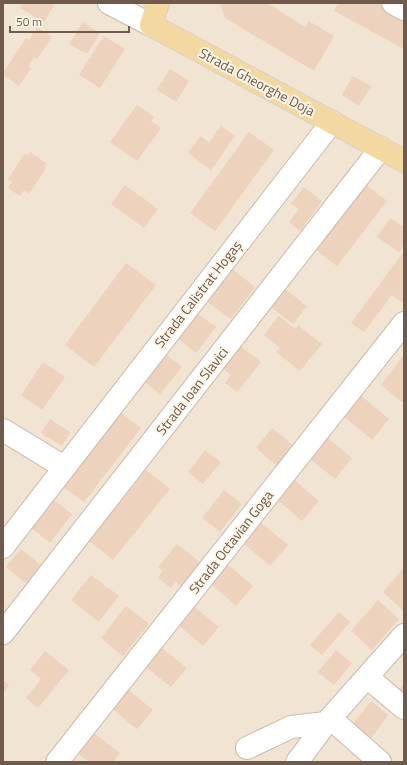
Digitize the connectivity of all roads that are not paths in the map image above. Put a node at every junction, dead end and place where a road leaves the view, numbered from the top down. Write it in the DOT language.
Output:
graph roads {
  1 [pos="109,3"];
  2 [pos="158,3"];
  3 [pos="393,3"];
  4 [pos="404,9"];
  5 [pos="151,25"];
  6 [pos="332,122"];
  7 [pos="380,148"];
  8 [pos="404,161"];
  9 [pos="404,323"];
  10 [pos="3,430"];
  11 [pos="64,467"];
  12 [pos="3,547"];
  13 [pos="3,633"];
  14 [pos="404,635"];
  15 [pos="367,677"];
  16 [pos="404,708"];
  17 [pos="328,720"];
  18 [pos="247,748"];
  19 [pos="57,762"];
  20 [pos="297,762"];
  21 [pos="380,762"];
  1 -- 5 [label="street, Strada Gheorghe Doja"];
  2 -- 5 [label="main road"];
  3 -- 4 [label="street"];
  5 -- 6 [label="main road, Strada Gheorghe Doja"];
  6 -- 7 [label="main road, Strada Gheorghe Doja"];
  6 -- 11 [label="street, Strada Calistrat Hogaș"];
  7 -- 8 [label="main road, Strada Gheorghe Doja"];
  7 -- 13 [label="street, Strada Ioan Slavici"];
  9 -- 19 [label="street, Strada Octavian Goga"];
  10 -- 11 [label="street"];
  11 -- 12 [label="street, Strada Calistrat Hogaș"];
  14 -- 15 [label="street"];
  15 -- 16 [label="street"];
  15 -- 17 [label="street"];
  17 -- 18 [label="street"];
  17 -- 20 [label="street"];
  17 -- 21 [label="street"];
}
